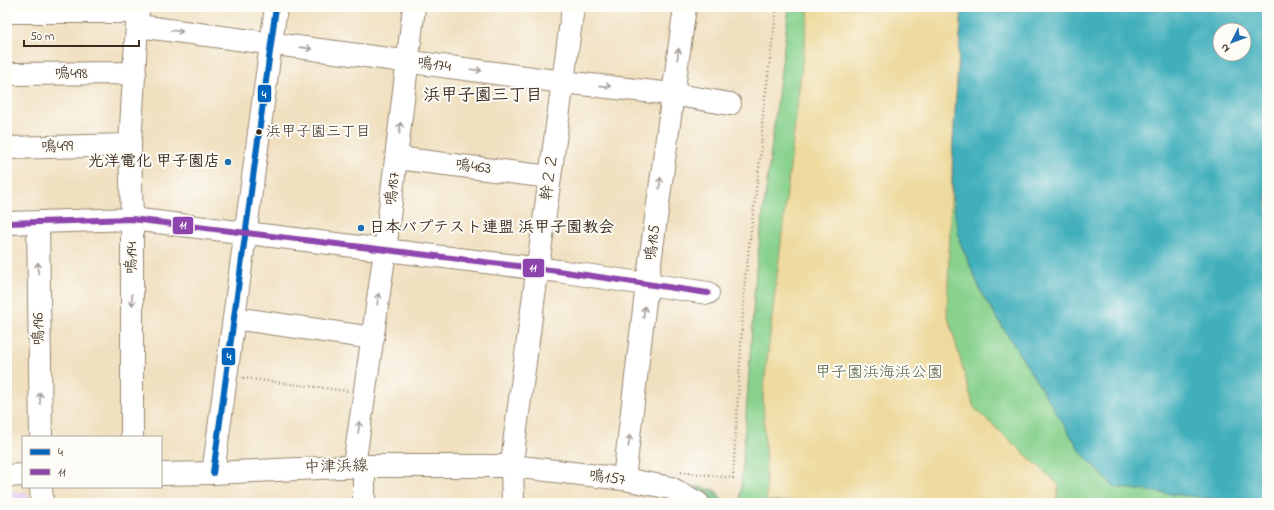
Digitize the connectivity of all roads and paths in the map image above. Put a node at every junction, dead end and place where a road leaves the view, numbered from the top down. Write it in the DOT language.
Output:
graph roads {
  1 [pos="276,7"];
  2 [pos="414,7"];
  3 [pos="573,7"];
  4 [pos="685,7"];
  5 [pos="777,7"];
  6 [pos="7,12"];
  7 [pos="138,15"];
  8 [pos="272,43"];
  9 [pos="407,61"];
  10 [pos="7,74"];
  11 [pos="135,74"];
  12 [pos="563,82"];
  13 [pos="672,94"];
  14 [pos="730,104"];
  15 [pos="130,145"];
  16 [pos="7,148"];
  17 [pos="397,158"];
  18 [pos="550,176"];
  19 [pos="132,219"];
  20 [pos="38,222"];
  21 [pos="7,223"];
  22 [pos="246,232"];
  23 [pos="385,251"];
  24 [pos="538,270"];
  25 [pos="647,284"];
  26 [pos="708,293"];
  27 [pos="234,318"];
  28 [pos="373,338"];
  29 [pos="226,376"];
  30 [pos="364,393"];
  31 [pos="41,436"];
  32 [pos="132,436"];
  33 [pos="359,466"];
  34 [pos="512,466"];
  35 [pos="680,472"];
  36 [pos="212,473"];
  37 [pos="162,474"];
  38 [pos="22,475"];
  39 [pos="7,476"];
  40 [pos="624,479"];
  41 [pos="41,488"];
  42 [pos="42,503"];
  43 [pos="364,503"];
  44 [pos="513,503"];
  45 [pos="698,503"];
  1 -- 8 [label="street"];
  2 -- 9 [label="street, 鳴187"];
  3 -- 12 [label="street, 幹２２"];
  13 -- 4 [label="street, 鳴185, one-way"];
  5 -- 35 [label="path"];
  6 -- 7 [label="street, 鳴174"];
  7 -- 8 [label="street, 鳴174, one-way"];
  7 -- 11 [label="street, 鳴194"];
  8 -- 9 [label="street, 鳴174, one-way"];
  8 -- 22 [label="street"];
  9 -- 12 [label="street, 鳴174, one-way"];
  17 -- 9 [label="street, 鳴187, one-way"];
  10 -- 11 [label="street, 鳴498"];
  11 -- 15 [label="street, 鳴194"];
  12 -- 13 [label="street, 鳴174, one-way"];
  12 -- 18 [label="street, 幹２２"];
  13 -- 14 [label="street, 鳴174"];
  25 -- 13 [label="street, 鳴185, one-way"];
  15 -- 16 [label="street, 鳴499"];
  15 -- 19 [label="street, 鳴194"];
  17 -- 18 [label="street, 鳴463"];
  17 -- 23 [label="street, 鳴187"];
  18 -- 24 [label="street, 幹２２"];
  19 -- 20 [label="street"];
  19 -- 22 [label="street"];
  19 -- 32 [label="street, 鳴194, one-way"];
  20 -- 21 [label="street"];
  31 -- 20 [label="street, 鳴196, one-way"];
  22 -- 23 [label="street"];
  22 -- 27 [label="street"];
  23 -- 24 [label="street"];
  28 -- 23 [label="street, 鳴187, one-way"];
  24 -- 25 [label="street"];
  24 -- 34 [label="street, 幹２２"];
  25 -- 26 [label="street"];
  40 -- 25 [label="street, 鳴185, one-way"];
  27 -- 28 [label="street"];
  27 -- 29 [label="street"];
  28 -- 30 [label="street, 鳴187"];
  29 -- 30 [label="path"];
  29 -- 36 [label="street"];
  33 -- 30 [label="street, 鳴187, one-way"];
  33 -- 34 [label="street, 中津浜線"];
  33 -- 36 [label="street, 中津浜線"];
  33 -- 43 [label="street, 鳴187"];
  34 -- 40 [label="street, 鳴157"];
  34 -- 44 [label="street, 幹２２"];
  36 -- 37 [label="street, 中津浜線"];
  38 -- 39 [label="street"];
  40 -- 45 [label="street, 鳴157"];
  41 -- 42 [label="street"];
}
